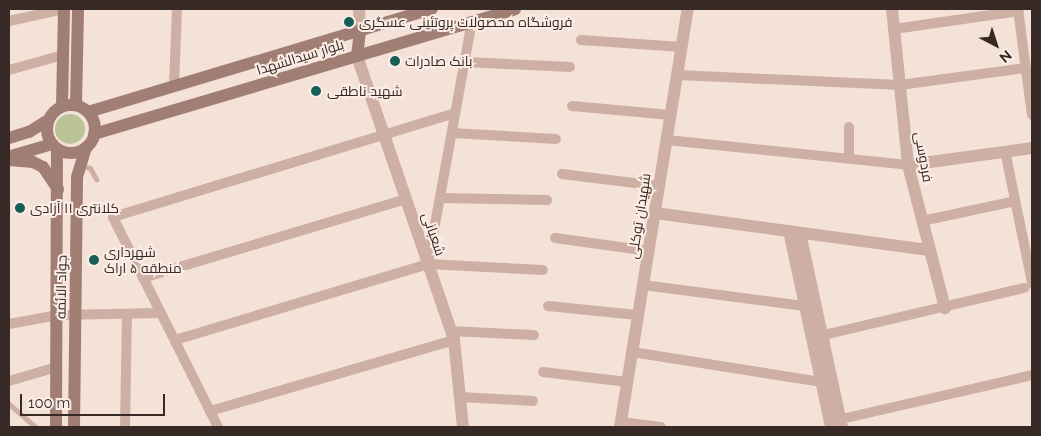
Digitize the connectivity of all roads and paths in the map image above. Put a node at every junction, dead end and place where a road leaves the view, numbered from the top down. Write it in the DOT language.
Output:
graph roads {
  1 [pos="64,9"];
  2 [pos="78,9"];
  3 [pos="177,9"];
  4 [pos="358,9"];
  5 [pos="432,9"];
  6 [pos="476,9"];
  7 [pos="515,9"];
  8 [pos="688,9"];
  9 [pos="892,9"];
  10 [pos="1018,10"];
  11 [pos="9,21"];
  12 [pos="472,21"];
  13 [pos="894,29"];
  14 [pos="360,30"];
  15 [pos="581,40"];
  16 [pos="682,47"];
  17 [pos="63,55"];
  18 [pos="357,56"];
  19 [pos="465,62"];
  20 [pos="570,67"];
  21 [pos="1026,68"];
  22 [pos="9,70"];
  23 [pos="678,75"];
  24 [pos="900,84"];
  25 [pos="174,86"];
  26 [pos="76,105"];
  27 [pos="62,106"];
  28 [pos="572,106"];
  29 [pos="88,112"];
  30 [pos="456,114"];
  31 [pos="671,115"];
  32 [pos="1032,115"];
  33 [pos="48,120"];
  34 [pos="849,127"];
  35 [pos="452,133"];
  36 [pos="94,134"];
  37 [pos="384,134"];
  38 [pos="9,138"];
  39 [pos="556,139"];
  40 [pos="667,140"];
  41 [pos="54,146"];
  42 [pos="86,148"];
  43 [pos="1032,148"];
  44 [pos="1005,151"];
  45 [pos="9,158"];
  46 [pos="850,159"];
  47 [pos="81,165"];
  48 [pos="908,165"];
  49 [pos="562,174"];
  50 [pos="96,179"];
  51 [pos="659,186"];
  52 [pos="59,190"];
  53 [pos="440,198"];
  54 [pos="406,199"];
  55 [pos="547,200"];
  56 [pos="1015,202"];
  57 [pos="655,213"];
  58 [pos="922,221"];
  59 [pos="794,232"];
  60 [pos="555,238"];
  61 [pos="930,250"];
  62 [pos="649,251"];
  63 [pos="800,259"];
  64 [pos="428,264"];
  65 [pos="543,270"];
  66 [pos="143,278"];
  67 [pos="643,285"];
  68 [pos="1028,285"];
  69 [pos="548,306"];
  70 [pos="805,306"];
  71 [pos="945,308"];
  72 [pos="127,314"];
  73 [pos="161,314"];
  74 [pos="58,315"];
  75 [pos="75,315"];
  76 [pos="638,315"];
  77 [pos="9,324"];
  78 [pos="453,335"];
  79 [pos="534,335"];
  80 [pos="817,337"];
  81 [pos="175,340"];
  82 [pos="632,352"];
  83 [pos="57,367"];
  84 [pos="543,372"];
  85 [pos="1032,375"];
  86 [pos="9,381"];
  87 [pos="627,382"];
  88 [pos="821,382"];
  89 [pos="460,397"];
  90 [pos="534,401"];
  91 [pos="9,404"];
  92 [pos="210,412"];
  93 [pos="620,424"];
  94 [pos="836,424"];
  95 [pos="35,427"];
  96 [pos="56,427"];
  97 [pos="74,427"];
  98 [pos="124,427"];
  99 [pos="218,427"];
  100 [pos="463,427"];
  101 [pos="661,427"];
  1 -- 11 [label="street"];
  1 -- 17 [label="main road"];
  2 -- 26 [label="main road"];
  3 -- 25 [label="street"];
  4 -- 14 [label="street"];
  5 -- 14 [label="main road, بلوار سیدالشهدا"];
  6 -- 12 [label="main road"];
  7 -- 12 [label="main road, بلوار سیدالشهدا"];
  8 -- 16 [label="street, شهیدان توکلی"];
  9 -- 13 [label="street, فردوسی"];
  10 -- 13 [label="street"];
  10 -- 21 [label="street"];
  12 -- 18 [label="main road, بلوار سیدالشهدا"];
  12 -- 19 [label="street"];
  13 -- 24 [label="street, فردوسی"];
  14 -- 18 [label="main road"];
  14 -- 25 [label="main road, بلوار سیدالشهدا"];
  15 -- 16 [label="street"];
  16 -- 23 [label="street, شهیدان توکلی"];
  17 -- 22 [label="street"];
  17 -- 27 [label="main road"];
  18 -- 36 [label="main road, بلوار سیدالشهدا"];
  18 -- 37 [label="street, شعبانی"];
  19 -- 20 [label="street"];
  19 -- 30 [label="street"];
  21 -- 24 [label="street"];
  21 -- 32 [label="street"];
  23 -- 24 [label="street"];
  23 -- 31 [label="street, شهیدان توکلی"];
  24 -- 48 [label="street, فردوسی"];
  25 -- 29 [label="main road, بلوار سیدالشهدا"];
  26 -- 27 [label="main road"];
  26 -- 29 [label="main road"];
  27 -- 33 [label="main road"];
  28 -- 31 [label="street"];
  29 -- 36 [label="main road"];
  30 -- 35 [label="street"];
  30 -- 37 [label="street"];
  31 -- 40 [label="street, شهیدان توکلی"];
  33 -- 38 [label="main road"];
  33 -- 41 [label="main road"];
  34 -- 46 [label="street"];
  35 -- 39 [label="street"];
  35 -- 53 [label="street"];
  36 -- 42 [label="main road"];
  37 -- 54 [label="street, شعبانی"];
  37 -- 66 [label="street"];
  40 -- 46 [label="street"];
  40 -- 51 [label="street, شهیدان توکلی"];
  41 -- 42 [label="main road"];
  41 -- 45 [label="main road"];
  41 -- 52 [label="main road, جواد الائمه"];
  42 -- 47 [label="main road, جواد الائمه"];
  43 -- 44 [label="street"];
  44 -- 48 [label="street"];
  44 -- 56 [label="street"];
  45 -- 52 [label="main road"];
  46 -- 48 [label="street"];
  47 -- 50 [label="lane"];
  47 -- 75 [label="main road, جواد الائمه"];
  48 -- 58 [label="street, فردوسی"];
  49 -- 51 [label="street"];
  51 -- 57 [label="street, شهیدان توکلی"];
  52 -- 74 [label="main road, جواد الائمه"];
  53 -- 55 [label="street"];
  53 -- 64 [label="street"];
  54 -- 64 [label="street, شعبانی"];
  54 -- 66 [label="street"];
  56 -- 58 [label="street"];
  56 -- 68 [label="street"];
  57 -- 59 [label="street"];
  57 -- 62 [label="street, شهیدان توکلی"];
  58 -- 61 [label="street, فردوسی"];
  59 -- 61 [label="street"];
  59 -- 63 [label="street"];
  60 -- 62 [label="street"];
  61 -- 71 [label="street, فردوسی"];
  62 -- 67 [label="street, شهیدان توکلی"];
  63 -- 70 [label="street"];
  63 -- 80 [label="street"];
  64 -- 65 [label="street"];
  64 -- 78 [label="street, شعبانی"];
  64 -- 81 [label="street"];
  66 -- 73 [label="street"];
  67 -- 70 [label="street"];
  67 -- 76 [label="street, شهیدان توکلی"];
  68 -- 71 [label="street"];
  69 -- 76 [label="street"];
  70 -- 80 [label="street"];
  71 -- 80 [label="street"];
  72 -- 73 [label="street"];
  72 -- 75 [label="street"];
  72 -- 98 [label="street"];
  73 -- 81 [label="street"];
  74 -- 75 [label="street"];
  74 -- 77 [label="street"];
  74 -- 83 [label="main road, جواد الائمه"];
  75 -- 97 [label="main road, جواد الائمه"];
  76 -- 82 [label="street, شهیدان توکلی"];
  78 -- 79 [label="street"];
  78 -- 89 [label="street, شعبانی"];
  78 -- 92 [label="street"];
  80 -- 88 [label="street"];
  80 -- 94 [label="street"];
  81 -- 92 [label="street"];
  82 -- 87 [label="street, شهیدان توکلی"];
  82 -- 88 [label="street"];
  83 -- 86 [label="street"];
  83 -- 96 [label="main road, جواد الائمه"];
  84 -- 87 [label="street"];
  85 -- 94 [label="street"];
  87 -- 93 [label="street, شهیدان توکلی"];
  88 -- 94 [label="street"];
  89 -- 90 [label="street"];
  89 -- 100 [label="street, شعبانی"];
  91 -- 95 [label="lane"];
  92 -- 99 [label="street"];
  93 -- 101 [label="street"];
}
